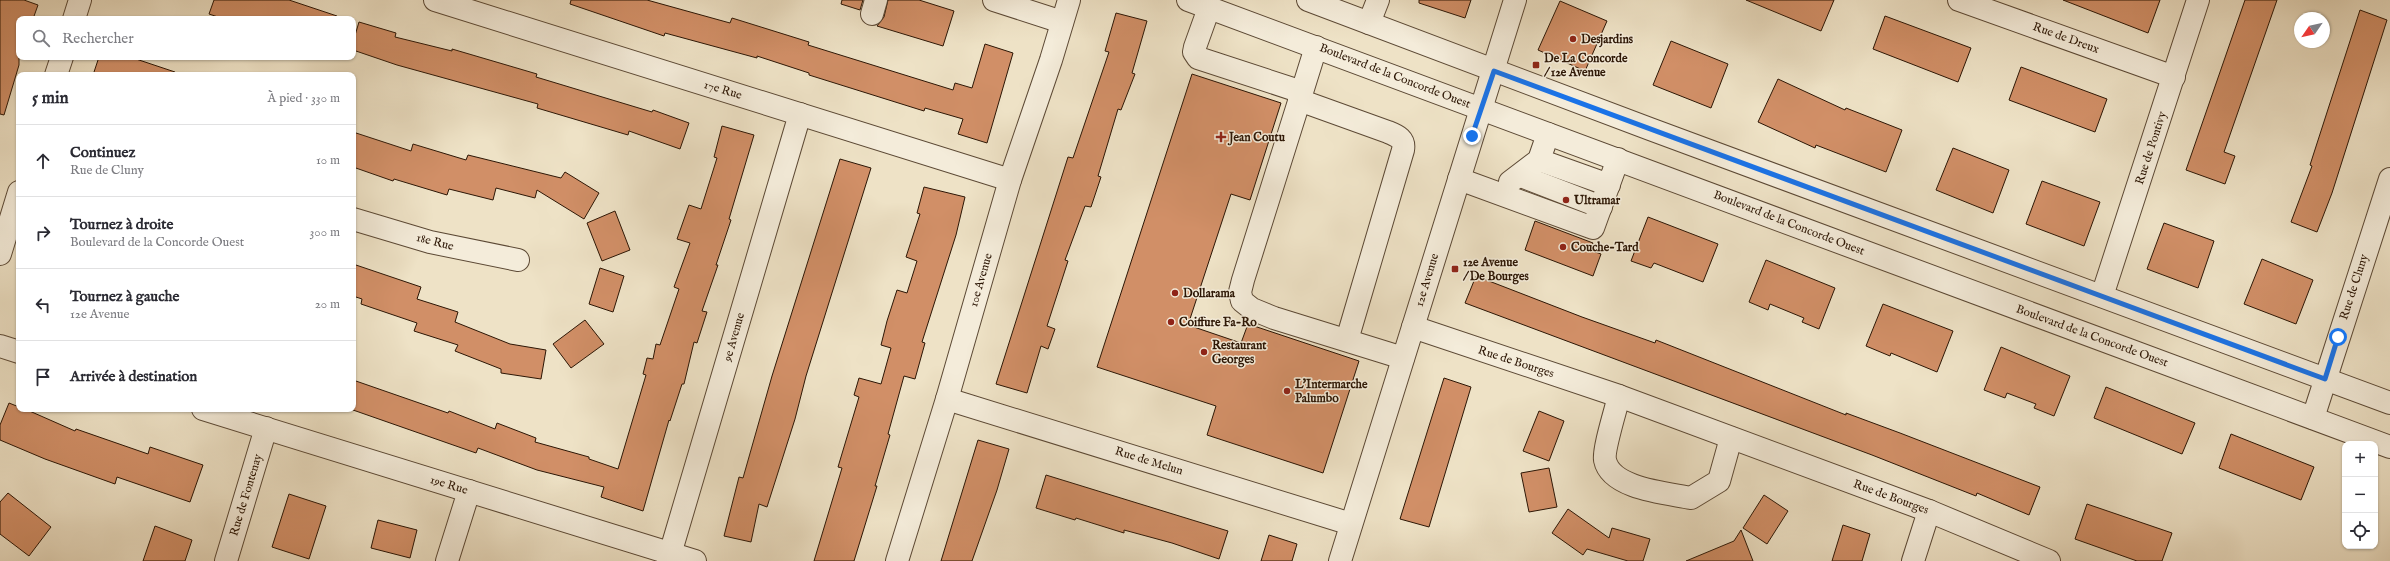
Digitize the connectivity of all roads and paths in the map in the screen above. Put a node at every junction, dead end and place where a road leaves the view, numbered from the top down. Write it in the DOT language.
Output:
graph roads {
  1 [pos="80,0"];
  2 [pos="435,0"];
  3 [pos="994,0"];
  4 [pos="1069,0"];
  5 [pos="1188,0"];
  6 [pos="1308,0"];
  7 [pos="1378,0"];
  8 [pos="1515,0"];
  9 [pos="1959,0"];
  10 [pos="2198,0"];
  11 [pos="1332,4"];
  12 [pos="1209,8"];
  13 [pos="75,16"];
  14 [pos="1062,22"];
  15 [pos="1369,23"];
  16 [pos="1316,46"];
  17 [pos="61,60"];
  18 [pos="1494,71"];
  19 [pos="57,72"];
  20 [pos="2174,77"];
  21 [pos="1300,96"];
  22 [pos="1482,109"];
  23 [pos="800,114"];
  24 [pos="1548,134"];
  25 [pos="1618,159"];
  26 [pos="1540,160"];
  27 [pos="1521,176"];
  28 [pos="1459,179"];
  29 [pos="1010,180"];
  30 [pos="2390,180"];
  31 [pos="1608,185"];
  32 [pos="1493,190"];
  33 [pos="16,202"];
  34 [pos="1601,207"];
  35 [pos="356,220"];
  36 [pos="0,254"];
  37 [pos="518,260"];
  38 [pos="2102,296"];
  39 [pos="1413,327"];
  40 [pos="1347,340"];
  41 [pos="0,346"];
  42 [pos="16,351"];
  43 [pos="1403,358"];
  44 [pos="2325,379"];
  45 [pos="1619,396"];
  46 [pos="947,399"];
  47 [pos="2390,403"];
  48 [pos="213,412"];
  49 [pos="2313,418"];
  50 [pos="266,428"];
  51 [pos="1731,438"];
  52 [pos="2390,447"];
  53 [pos="469,491"];
  54 [pos="1929,511"];
  55 [pos="1351,524"];
  56 [pos="670,557"];
  57 [pos="226,561"];
  58 [pos="447,561"];
  59 [pos="695,561"];
  60 [pos="897,561"];
  61 [pos="1340,561"];
  62 [pos="1913,561"];
  63 [pos="2049,561"];
  1 -- 13 [label="street"];
  2 -- 23 [label="street, 17e Rue"];
  3 -- 14 [label="street"];
  4 -- 14 [label="street, 10e Avenue"];
  5 -- 12 [label="street, Boulevard de la Concorde Ouest"];
  6 -- 11 [label="street"];
  7 -- 15 [label="street"];
  8 -- 18 [label="street, 12e Avenue"];
  9 -- 20 [label="street, Rue de Dreux"];
  10 -- 20 [label="street, Rue de Pontivy"];
  11 -- 15 [label="street"];
  12 -- 16 [label="street, Boulevard de la Concorde Ouest"];
  12 -- 21 [label="street"];
  14 -- 29 [label="street, 10e Avenue"];
  15 -- 18 [label="street"];
  16 -- 21 [label="street"];
  16 -- 22 [label="street, Boulevard de la Concorde Ouest"];
  17 -- 19 [label="street"];
  18 -- 22 [label="street, 12e Avenue"];
  18 -- 38 [label="street"];
  20 -- 38 [label="street, Rue de Pontivy"];
  21 -- 40 [label="street"];
  21 -- 40 [label="street"];
  22 -- 24 [label="street, Boulevard de la Concorde Ouest"];
  22 -- 28 [label="street, 12e Avenue"];
  23 -- 29 [label="street, 17e Rue"];
  23 -- 56 [label="street, 9e Avenue"];
  24 -- 25 [label="street, Boulevard de la Concorde Ouest"];
  24 -- 26 [label="street"];
  25 -- 31 [label="street"];
  25 -- 49 [label="street, Boulevard de la Concorde Ouest"];
  26 -- 27 [label="street"];
  26 -- 31 [label="street"];
  27 -- 32 [label="street"];
  27 -- 34 [label="street"];
  28 -- 32 [label="street"];
  28 -- 39 [label="street, 12e Avenue"];
  29 -- 46 [label="street, 10e Avenue"];
  30 -- 44 [label="street, Rue de Cluny"];
  31 -- 34 [label="street"];
  32 -- 34 [label="street"];
  33 -- 36 [label="street"];
  35 -- 37 [label="street, 18e Rue"];
  38 -- 44 [label="street"];
  39 -- 43 [label="street, 12e Avenue"];
  39 -- 45 [label="street, Rue de Bourges"];
  40 -- 43 [label="street"];
  41 -- 42 [label="street"];
  43 -- 55 [label="street, 12e Avenue"];
  44 -- 47 [label="street"];
  44 -- 49 [label="street, Rue de Cluny"];
  45 -- 51 [label="street, Rue de Bourges"];
  45 -- 51 [label="street"];
  46 -- 55 [label="street, Rue de Melun"];
  46 -- 60 [label="street, 10e Avenue"];
  48 -- 50 [label="street, 19e Rue"];
  49 -- 52 [label="street, Boulevard de la Concorde Ouest"];
  50 -- 53 [label="street, 19e Rue"];
  50 -- 57 [label="street, Rue de Fontenay"];
  51 -- 54 [label="street, Rue de Bourges"];
  53 -- 56 [label="street, 19e Rue"];
  53 -- 58 [label="street"];
  54 -- 62 [label="street"];
  54 -- 63 [label="street, Rue de Bourges"];
  55 -- 61 [label="street, 12e Avenue"];
  56 -- 59 [label="street, 19e Rue"];
}
